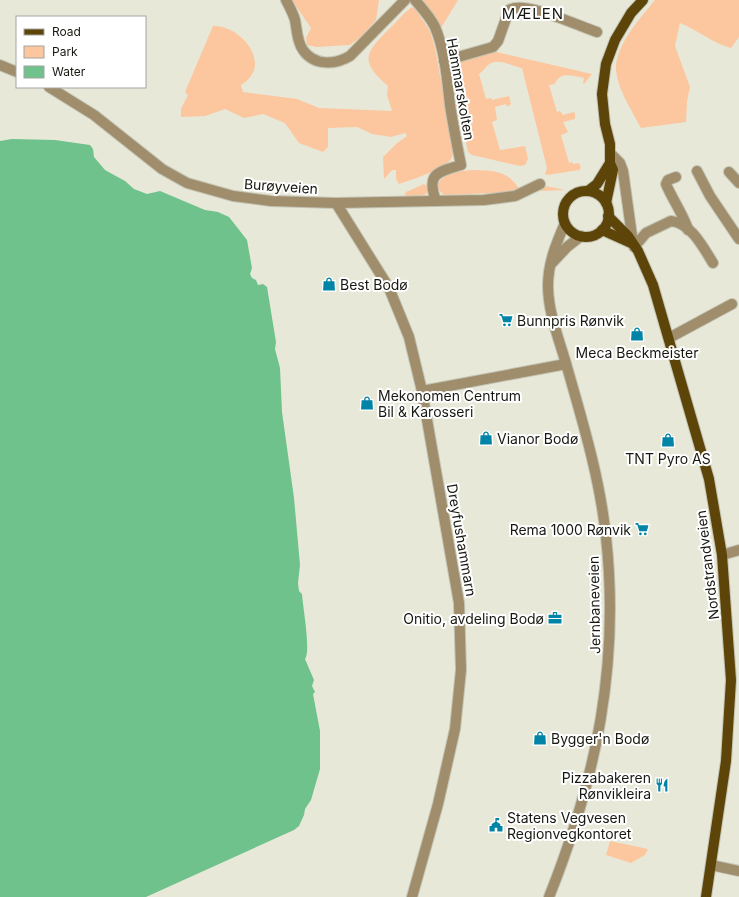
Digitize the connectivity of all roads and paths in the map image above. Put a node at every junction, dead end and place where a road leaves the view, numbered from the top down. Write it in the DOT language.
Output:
graph roads {
  1 [pos="286,0"];
  2 [pos="405,0"];
  3 [pos="415,0"];
  4 [pos="643,0"];
  5 [pos="536,5"];
  6 [pos="597,32"];
  7 [pos="444,61"];
  8 [pos="0,65"];
  9 [pos="16,72"];
  10 [pos="51,88"];
  11 [pos="610,158"];
  12 [pos="697,171"];
  13 [pos="729,172"];
  14 [pos="676,177"];
  15 [pos="739,183"];
  16 [pos="540,184"];
  17 [pos="588,191"];
  18 [pos="436,201"];
  19 [pos="336,203"];
  20 [pos="606,204"];
  21 [pos="608,216"];
  22 [pos="565,223"];
  23 [pos="602,230"];
  24 [pos="688,230"];
  25 [pos="581,236"];
  26 [pos="739,239"];
  27 [pos="633,245"];
  28 [pos="552,263"];
  29 [pos="713,263"];
  30 [pos="732,304"];
  31 [pos="669,338"];
  32 [pos="566,364"];
  33 [pos="422,391"];
  34 [pos="739,550"];
  35 [pos="722,556"];
  36 [pos="735,680"];
  37 [pos="712,864"];
  38 [pos="739,871"];
  39 [pos="412,897"];
  40 [pos="548,897"];
  41 [pos="706,897"];
  1 -- 2 [label="street"];
  3 -- 7 [label="street, Hammarskolten"];
  4 -- 11 [label="main road"];
  5 -- 6 [label="street"];
  5 -- 7 [label="street"];
  7 -- 18 [label="street, Hammarskolten"];
  8 -- 9 [label="street"];
  10 -- 19 [label="street, Burøyveien"];
  11 -- 17 [label="main road"];
  11 -- 20 [label="main road"];
  11 -- 27 [label="street"];
  12 -- 26 [label="street"];
  13 -- 15 [label="street"];
  14 -- 24 [label="street"];
  16 -- 18 [label="street, Burøyveien"];
  17 -- 20 [label="main road"];
  17 -- 22 [label="main road"];
  18 -- 19 [label="street, Burøyveien"];
  19 -- 33 [label="street, Dreyfushammarn"];
  20 -- 21 [label="main road"];
  21 -- 23 [label="main road"];
  21 -- 27 [label="main road, Nordstrandveien"];
  22 -- 25 [label="main road"];
  22 -- 28 [label="street, Jernbaneveien"];
  23 -- 25 [label="main road"];
  23 -- 27 [label="main road"];
  24 -- 27 [label="street"];
  24 -- 29 [label="street"];
  25 -- 28 [label="street"];
  27 -- 31 [label="main road, Nordstrandveien"];
  28 -- 32 [label="street, Jernbaneveien"];
  30 -- 31 [label="street"];
  31 -- 35 [label="main road, Nordstrandveien"];
  32 -- 33 [label="street"];
  32 -- 40 [label="street, Jernbaneveien"];
  33 -- 39 [label="street, Dreyfushammarn"];
  34 -- 35 [label="street"];
  35 -- 36 [label="main road, Nordstrandveien"];
  36 -- 37 [label="main road, Nordstrandveien"];
  37 -- 38 [label="street"];
  37 -- 41 [label="main road, Nordstrandveien"];
}
